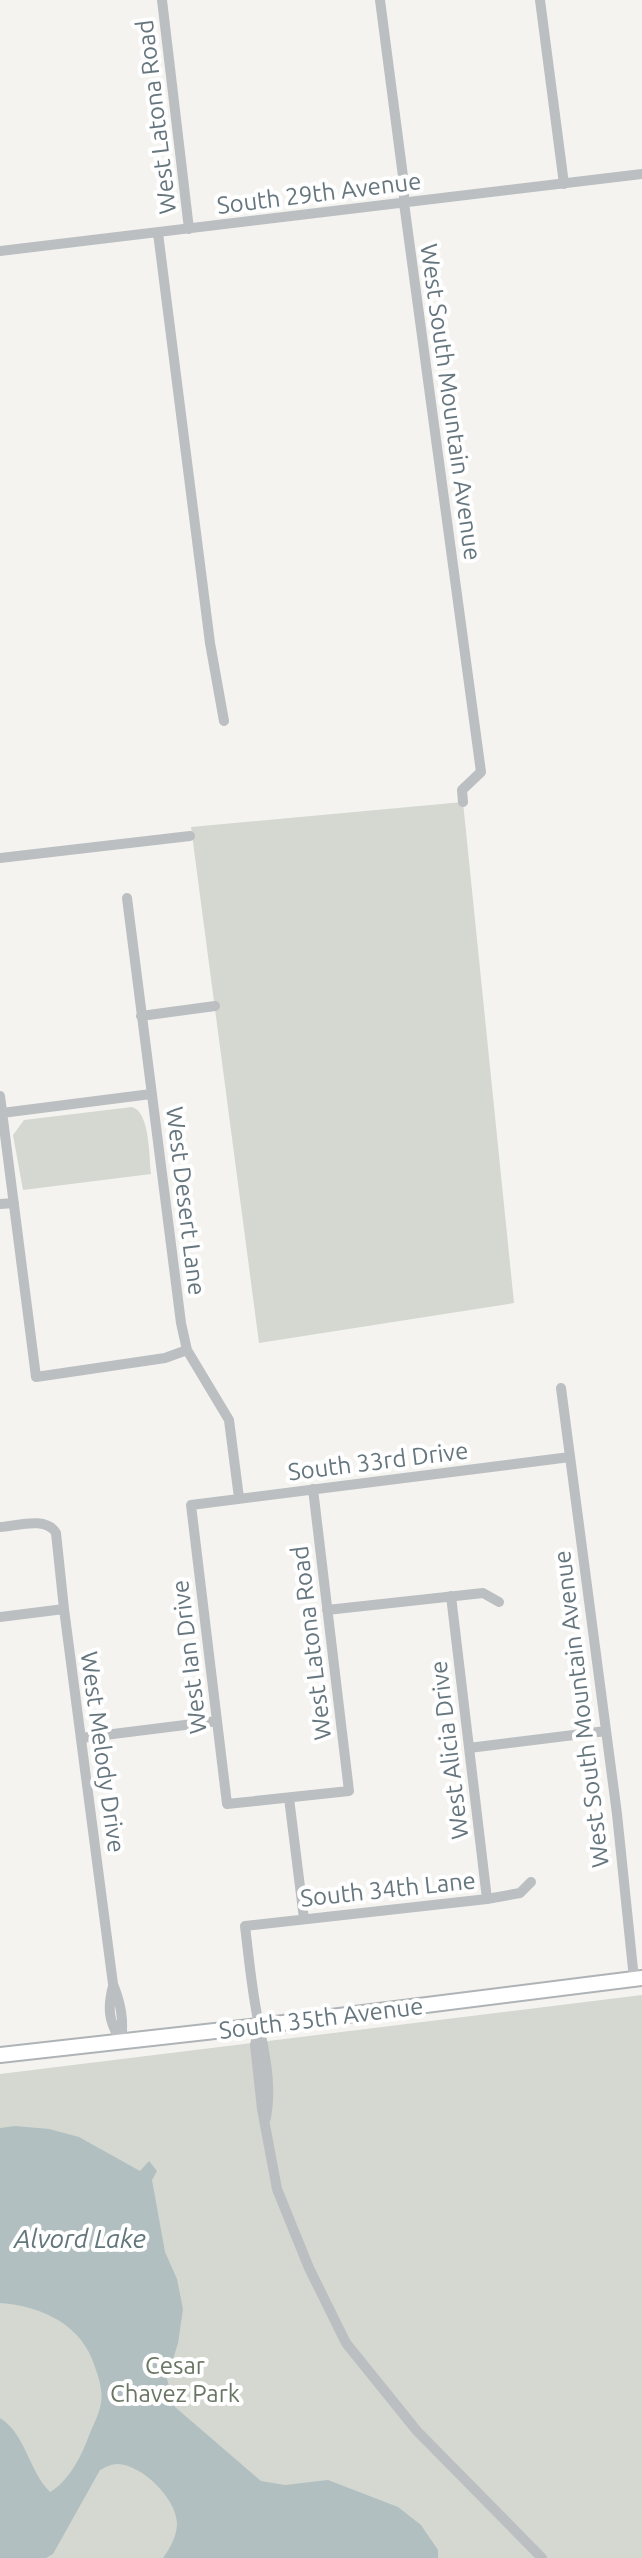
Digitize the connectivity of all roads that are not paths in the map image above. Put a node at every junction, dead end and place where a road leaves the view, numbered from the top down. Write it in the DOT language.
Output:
graph roads {
  1 [pos="162,0"];
  2 [pos="380,0"];
  3 [pos="540,0"];
  4 [pos="642,174"];
  5 [pos="564,184"];
  6 [pos="404,203"];
  7 [pos="189,229"];
  8 [pos="158,233"];
  9 [pos="0,251"];
  10 [pos="224,721"];
  11 [pos="463,802"];
  12 [pos="190,836"];
  13 [pos="0,858"];
  14 [pos="127,898"];
  15 [pos="215,1006"];
  16 [pos="141,1016"];
  17 [pos="151,1094"];
  18 [pos="0,1096"];
  19 [pos="2,1113"];
  20 [pos="14,1203"];
  21 [pos="0,1204"];
  22 [pos="187,1350"];
  23 [pos="561,1388"];
  24 [pos="570,1457"];
  25 [pos="313,1489"];
  26 [pos="239,1498"];
  27 [pos="191,1505"];
  28 [pos="0,1527"];
  29 [pos="451,1596"];
  30 [pos="499,1602"];
  31 [pos="64,1609"];
  32 [pos="327,1610"];
  33 [pos="0,1617"];
  34 [pos="217,1721"];
  35 [pos="606,1731"];
  36 [pos="81,1738"];
  37 [pos="469,1748"];
  38 [pos="289,1798"];
  39 [pos="531,1882"];
  40 [pos="487,1899"];
  41 [pos="304,1919"];
  42 [pos="638,1978"];
  43 [pos="259,2026"];
  44 [pos="121,2041"];
  45 [pos="0,2055"];
  46 [pos="542,2558"];
  1 -- 7 [label="street, West Latona Road"];
  2 -- 6 [label="street, West South Mountain Avenue"];
  3 -- 5 [label="street"];
  4 -- 5 [label="street, South 29th Avenue"];
  5 -- 6 [label="street, South 29th Avenue"];
  6 -- 7 [label="street, South 29th Avenue"];
  6 -- 11 [label="street, West South Mountain Avenue"];
  7 -- 8 [label="street, South 29th Avenue"];
  8 -- 9 [label="street, South 29th Avenue"];
  8 -- 10 [label="street"];
  12 -- 13 [label="street"];
  14 -- 16 [label="street, West Desert Lane"];
  15 -- 16 [label="street"];
  16 -- 17 [label="street, West Desert Lane"];
  17 -- 19 [label="street"];
  17 -- 22 [label="street, West Desert Lane"];
  18 -- 19 [label="street"];
  19 -- 20 [label="street"];
  20 -- 21 [label="street"];
  20 -- 22 [label="street"];
  22 -- 26 [label="street, West Desert Lane"];
  23 -- 24 [label="street, West South Mountain Avenue"];
  24 -- 25 [label="street, South 33rd Drive"];
  24 -- 35 [label="street, West South Mountain Avenue"];
  25 -- 26 [label="street, South 33rd Drive"];
  25 -- 32 [label="street, West Latona Road"];
  26 -- 27 [label="street, South 33rd Drive"];
  27 -- 34 [label="street, West Ian Drive"];
  28 -- 31 [label="street, West Melody Drive"];
  29 -- 30 [label="street"];
  29 -- 32 [label="street"];
  29 -- 37 [label="street, West Alicia Drive"];
  31 -- 33 [label="street"];
  31 -- 36 [label="street, West Melody Drive"];
  32 -- 38 [label="street, West Latona Road"];
  34 -- 36 [label="street"];
  34 -- 38 [label="street, West Ian Drive"];
  35 -- 37 [label="street"];
  35 -- 42 [label="street, West South Mountain Avenue"];
  36 -- 44 [label="street, West Melody Drive"];
  37 -- 40 [label="street, West Alicia Drive"];
  38 -- 41 [label="street"];
  39 -- 40 [label="street, South 34th Lane"];
  40 -- 41 [label="street, South 34th Lane"];
  41 -- 43 [label="street, South 34th Lane"];
  42 -- 43 [label="main road, South 35th Avenue"];
  43 -- 44 [label="main road, South 35th Avenue"];
  43 -- 46 [label="street"];
  44 -- 45 [label="main road, South 35th Avenue"];
}
